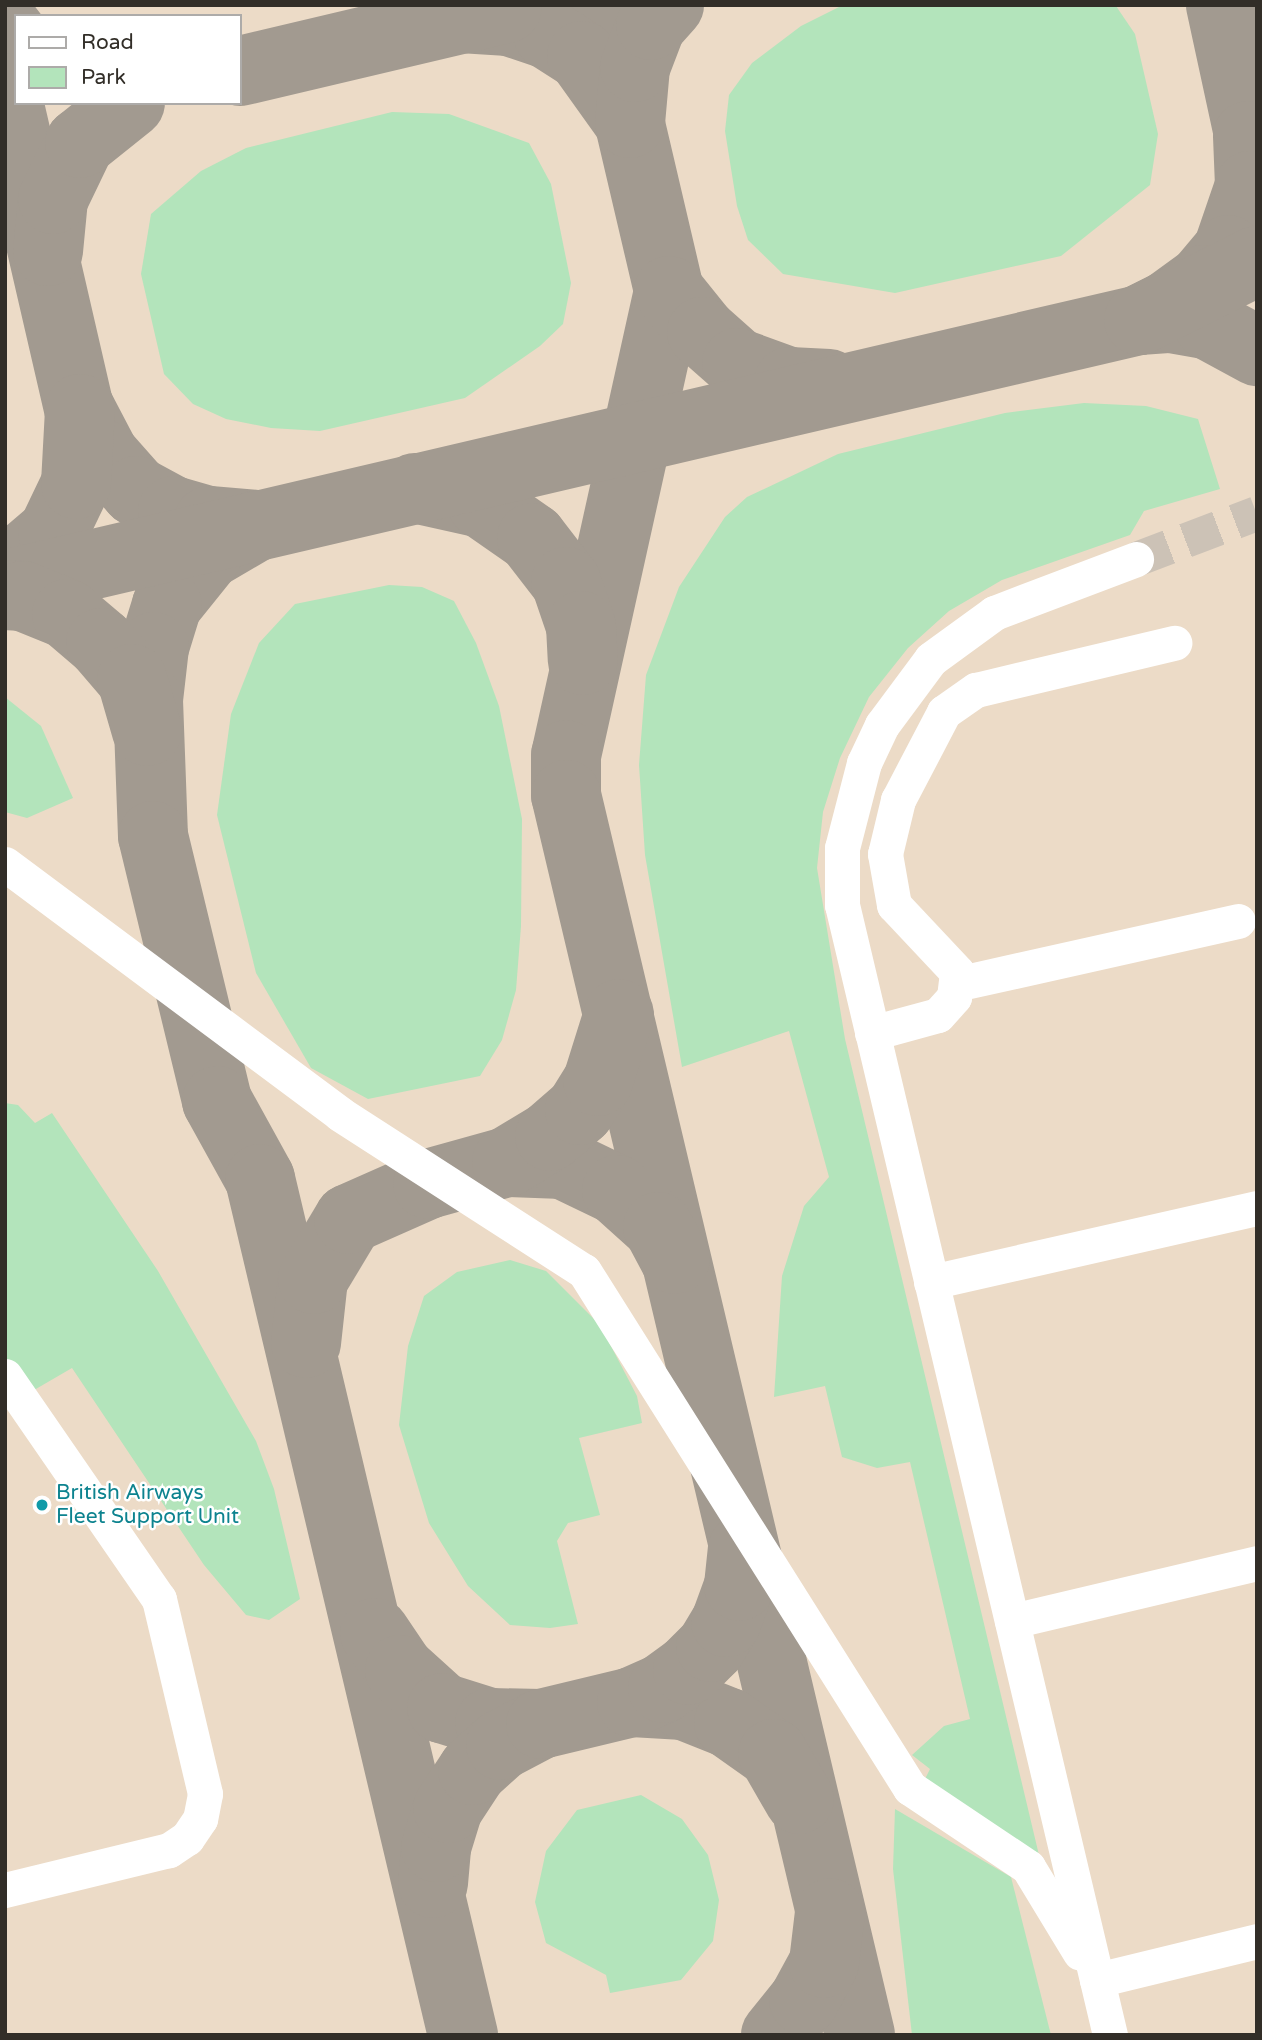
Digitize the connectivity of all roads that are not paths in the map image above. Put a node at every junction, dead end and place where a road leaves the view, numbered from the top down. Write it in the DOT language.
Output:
graph roads {
  1 [pos="1136,559"];
  2 [pos="1174,643"];
  3 [pos="5,864"];
  4 [pos="1238,921"];
  5 [pos="956,984"];
  6 [pos="872,1033"];
  7 [pos="1257,1208"];
  8 [pos="931,1282"];
  9 [pos="5,1376"];
  10 [pos="1257,1563"];
  11 [pos="1012,1621"];
  12 [pos="5,1890"];
  13 [pos="1257,1941"];
  14 [pos="1097,1980"];
  15 [pos="1110,2035"];
  1 -- 6 [label="lane"];
  2 -- 5 [label="lane"];
  3 -- 14 [label="lane"];
  4 -- 5 [label="lane"];
  5 -- 6 [label="lane"];
  6 -- 8 [label="lane"];
  7 -- 8 [label="lane"];
  8 -- 11 [label="lane"];
  9 -- 12 [label="lane"];
  10 -- 11 [label="lane"];
  11 -- 14 [label="lane"];
  13 -- 14 [label="lane"];
  14 -- 15 [label="lane"];
}
